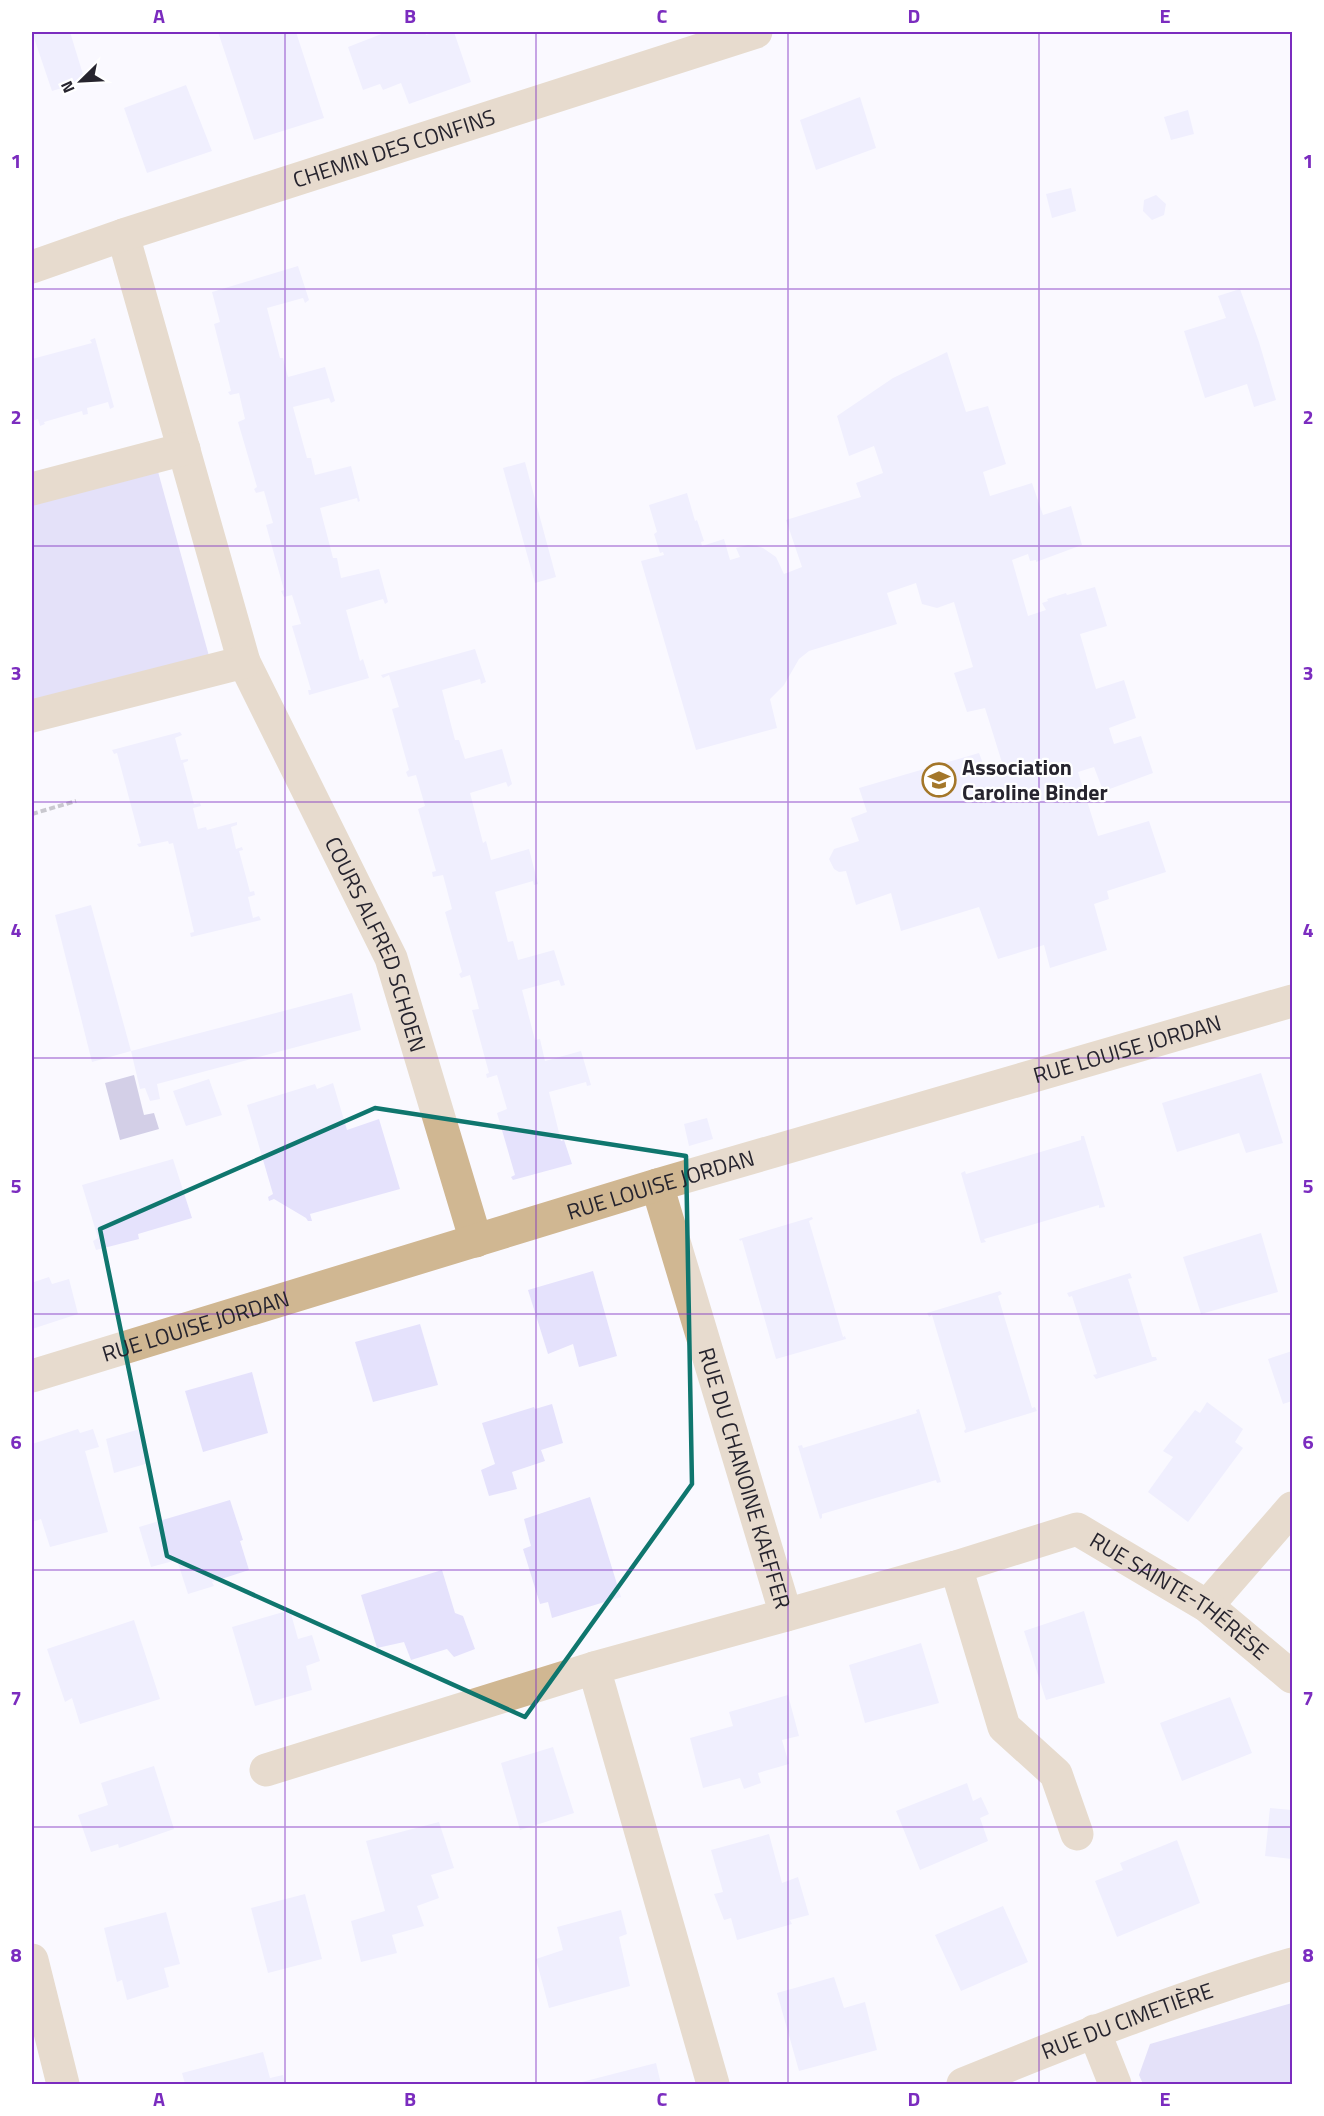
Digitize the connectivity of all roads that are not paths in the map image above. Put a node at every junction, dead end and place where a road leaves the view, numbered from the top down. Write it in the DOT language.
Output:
graph roads {
  1 [pos="756,32"];
  2 [pos="123,235"];
  3 [pos="32,267"];
  4 [pos="184,449"];
  5 [pos="32,489"];
  6 [pos="244,662"];
  7 [pos="32,716"];
  8 [pos="1293,1001"];
  9 [pos="657,1185"];
  10 [pos="476,1241"];
  11 [pos="32,1376"];
  12 [pos="1293,1508"];
  13 [pos="956,1567"];
  14 [pos="1207,1606"];
  15 [pos="786,1615"];
  16 [pos="594,1668"];
  17 [pos="1293,1677"];
  18 [pos="266,1770"];
  19 [pos="1077,1834"];
  20 [pos="32,1960"];
  21 [pos="1293,1964"];
  22 [pos="1094,2031"];
  23 [pos="63,2085"];
  24 [pos="713,2085"];
  25 [pos="963,2085"];
  26 [pos="1115,2085"];
  1 -- 2 [label="street, CHEMIN DES CONFINS"];
  2 -- 3 [label="street, CHEMIN DES CONFINS"];
  2 -- 4 [label="street, COURS ALFRED SCHOEN"];
  4 -- 5 [label="street"];
  4 -- 6 [label="street, COURS ALFRED SCHOEN"];
  6 -- 7 [label="street"];
  6 -- 10 [label="street, COURS ALFRED SCHOEN"];
  8 -- 9 [label="street, RUE LOUISE JORDAN"];
  9 -- 10 [label="street, RUE LOUISE JORDAN"];
  9 -- 15 [label="street, RUE DU CHANOINE KAEFFER"];
  10 -- 11 [label="street, RUE LOUISE JORDAN"];
  12 -- 14 [label="street"];
  13 -- 14 [label="street, RUE SAINTE-THÉRÈSE"];
  13 -- 15 [label="street, RUE SAINTE-THÉRÈSE"];
  13 -- 19 [label="street"];
  14 -- 17 [label="street, RUE SAINTE-THÉRÈSE"];
  15 -- 16 [label="street, RUE DU CHANOINE KAEFFER"];
  16 -- 18 [label="street, RUE DU CHANOINE KAEFFER"];
  16 -- 24 [label="street"];
  20 -- 23 [label="street"];
  21 -- 22 [label="street, RUE DU CIMETIÈRE"];
  22 -- 25 [label="street, RUE DU CIMETIÈRE"];
  22 -- 26 [label="street"];
}
